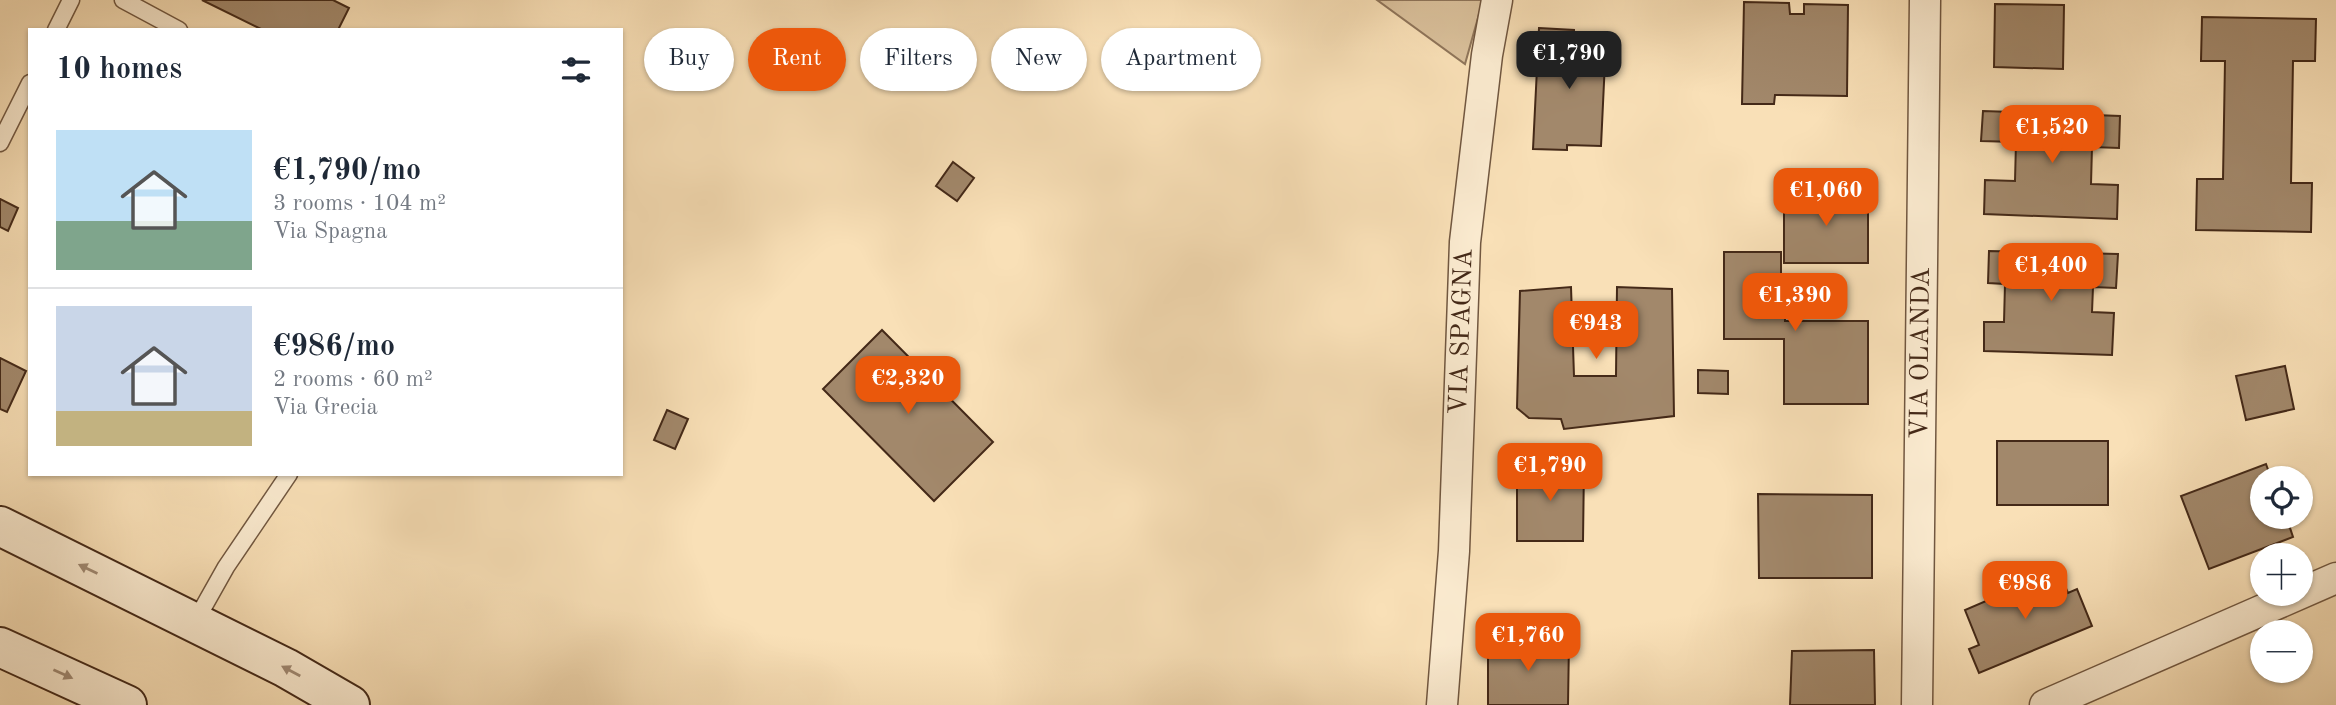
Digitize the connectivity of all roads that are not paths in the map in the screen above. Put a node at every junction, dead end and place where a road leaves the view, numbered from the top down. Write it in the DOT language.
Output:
graph roads {
  1 [pos="71,0"];
  2 [pos="123,0"];
  3 [pos="1497,0"];
  4 [pos="1925,0"];
  5 [pos="57,28"];
  6 [pos="175,28"];
  7 [pos="28,87"];
  8 [pos="0,143"];
  9 [pos="288,476"];
  10 [pos="0,526"];
  11 [pos="2336,579"];
  12 [pos="195,622"];
  13 [pos="0,647"];
  14 [pos="127,705"];
  15 [pos="351,705"];
  16 [pos="1442,705"];
  17 [pos="1917,705"];
  18 [pos="2045,705"];
  1 -- 5 [label="lane"];
  2 -- 6 [label="lane"];
  3 -- 16 [label="street, VIA SPAGNA"];
  4 -- 17 [label="street, VIA OLANDA"];
  7 -- 8 [label="lane"];
  9 -- 12 [label="lane"];
  12 -- 10 [label="main road, one-way"];
  11 -- 18 [label="street"];
  15 -- 12 [label="main road, one-way"];
  13 -- 14 [label="main road, one-way"];
}
